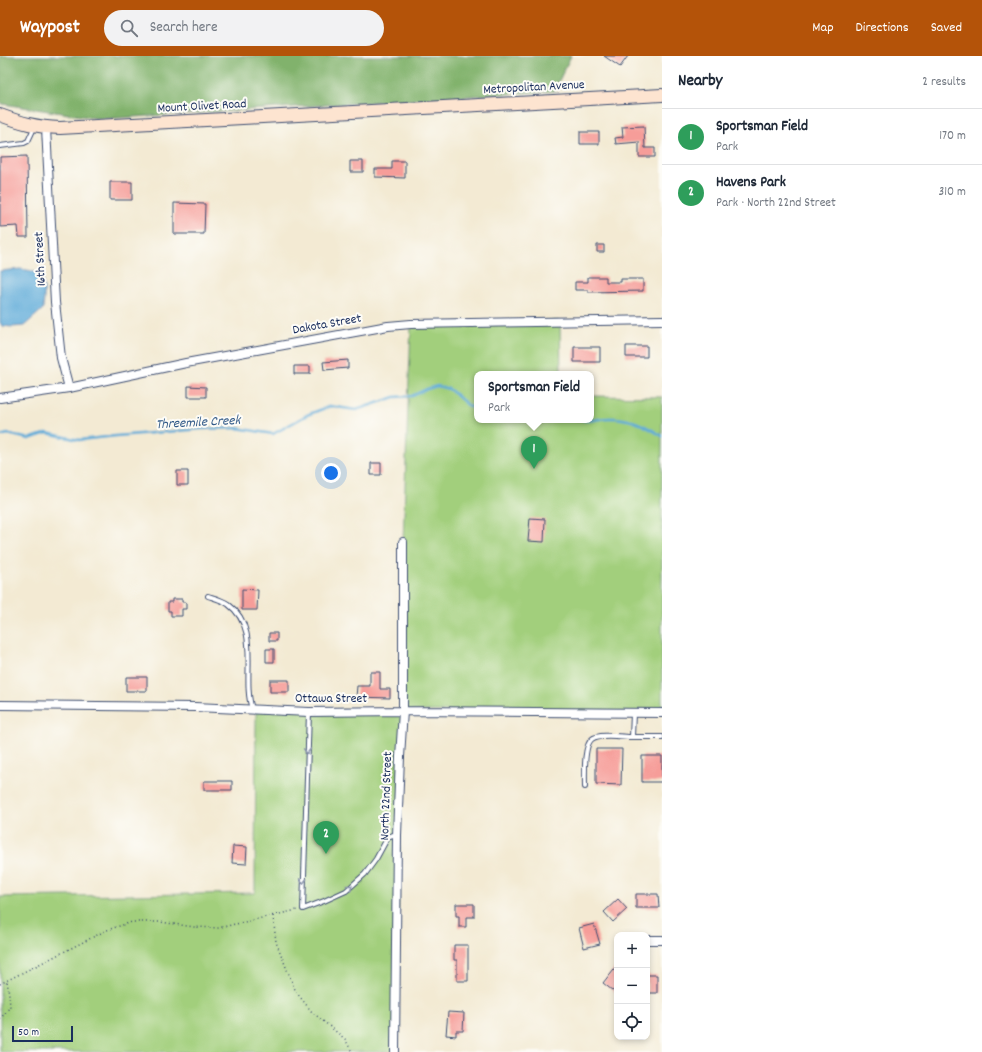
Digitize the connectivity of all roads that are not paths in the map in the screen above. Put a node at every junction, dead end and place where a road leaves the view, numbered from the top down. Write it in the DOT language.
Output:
graph roads {
  1 [pos="662,95"];
  2 [pos="408,109"];
  3 [pos="0,114"];
  4 [pos="40,127"];
  5 [pos="0,146"];
  6 [pos="662,320"];
  7 [pos="69,388"];
  8 [pos="0,398"];
  9 [pos="403,542"];
  10 [pos="208,596"];
  11 [pos="0,705"];
  12 [pos="252,709"];
  13 [pos="403,711"];
  14 [pos="309,712"];
  15 [pos="633,712"];
  16 [pos="662,713"];
  17 [pos="632,737"];
  18 [pos="662,738"];
  19 [pos="585,787"];
  20 [pos="397,835"];
  21 [pos="650,940"];
  22 [pos="662,940"];
  23 [pos="395,1052"];
  1 -- 2 [label="street, Metropolitan Avenue"];
  2 -- 4 [label="street, Mount Olivet Road"];
  3 -- 4 [label="street, Mount Olivet Road"];
  4 -- 5 [label="lane"];
  4 -- 7 [label="street, 16th Street"];
  6 -- 7 [label="street, Dakota Street"];
  7 -- 8 [label="street, Dakota Street"];
  9 -- 13 [label="street, North 22nd Street"];
  10 -- 12 [label="lane"];
  11 -- 12 [label="street, Ottawa Street"];
  12 -- 14 [label="street, Ottawa Street"];
  13 -- 14 [label="street, Ottawa Street"];
  13 -- 15 [label="street, Ottawa Street"];
  13 -- 20 [label="street, North 22nd Street"];
  14 -- 20 [label="lane, one-way"];
  15 -- 16 [label="street, Ottawa Street"];
  15 -- 17 [label="lane"];
  17 -- 18 [label="lane"];
  17 -- 19 [label="lane"];
  20 -- 23 [label="street, North 22nd Street"];
  21 -- 22 [label="street"];
}
